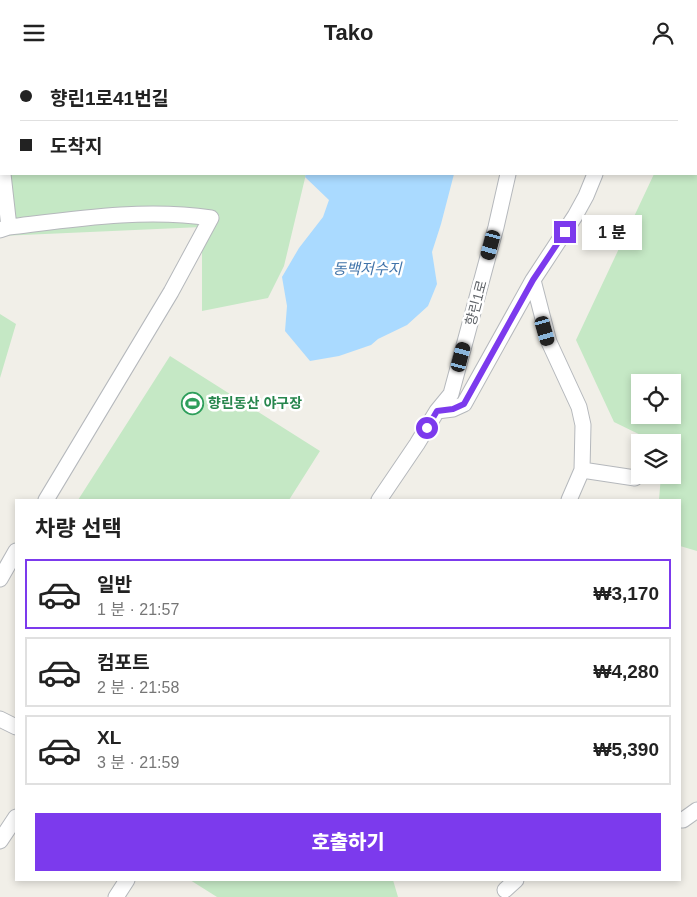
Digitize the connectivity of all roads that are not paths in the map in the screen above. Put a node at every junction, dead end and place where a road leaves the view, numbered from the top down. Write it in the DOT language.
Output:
graph roads {
  1 [pos="3,175"];
  2 [pos="508,175"];
  3 [pos="595,175"];
  4 [pos="4,229"];
  5 [pos="533,280"];
  6 [pos="437,411"];
  7 [pos="582,470"];
  8 [pos="631,476"];
  9 [pos="47,499"];
  10 [pos="380,499"];
  11 [pos="569,499"];
  12 [pos="15,553"];
  13 [pos="0,579"];
  14 [pos="0,719"];
  15 [pos="15,726"];
  16 [pos="697,810"];
  17 [pos="15,818"];
  18 [pos="681,820"];
  19 [pos="0,841"];
  1 -- 4 [label="street"];
  2 -- 6 [label="street, 향린1로"];
  3 -- 5 [label="street"];
  4 -- 9 [label="street"];
  5 -- 6 [label="street"];
  5 -- 7 [label="street"];
  6 -- 10 [label="street, 향린1로"];
  7 -- 8 [label="street"];
  7 -- 11 [label="street"];
  12 -- 13 [label="street"];
  14 -- 15 [label="street"];
  16 -- 18 [label="street"];
  17 -- 19 [label="street"];
}
